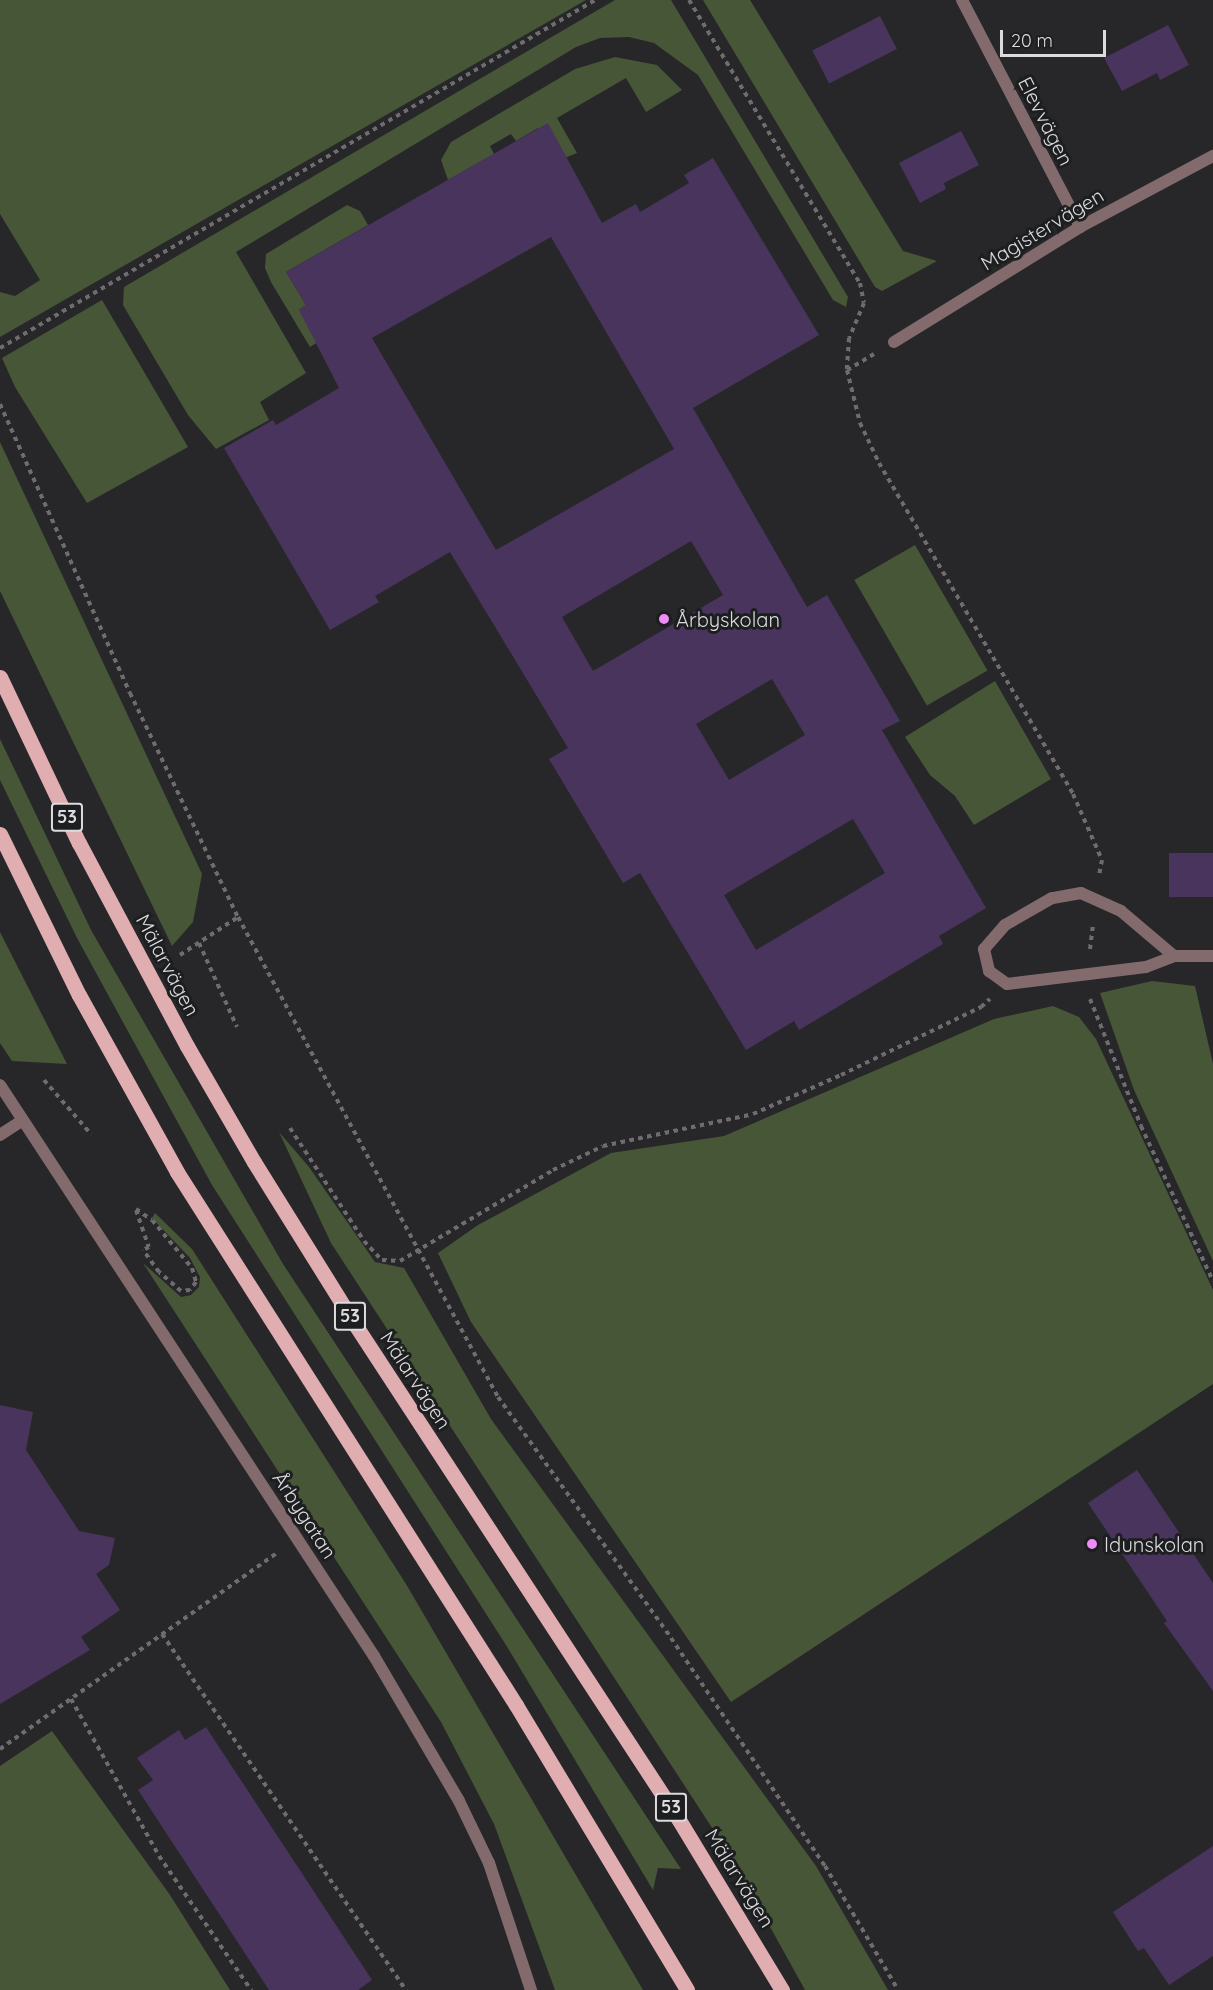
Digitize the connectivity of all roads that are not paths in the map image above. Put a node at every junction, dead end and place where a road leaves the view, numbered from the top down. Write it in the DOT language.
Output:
graph roads {
  1 [pos="962,0"];
  2 [pos="1213,156"];
  3 [pos="1080,227"];
  4 [pos="894,342"];
  5 [pos="0,677"];
  6 [pos="0,834"];
  7 [pos="1174,956"];
  8 [pos="1213,956"];
  9 [pos="0,1085"];
  10 [pos="23,1120"];
  11 [pos="0,1135"];
  12 [pos="531,1990"];
  13 [pos="687,1990"];
  14 [pos="782,1990"];
  1 -- 3 [label="street, Elevvägen"];
  2 -- 3 [label="street, Magistervägen"];
  3 -- 4 [label="street, Magistervägen"];
  5 -- 14 [label="main road, Mälarvägen / 53"];
  6 -- 13 [label="main road"];
  7 -- 7 [label="street"];
  7 -- 8 [label="street"];
  9 -- 10 [label="street, Årbygatan"];
  10 -- 11 [label="street"];
  10 -- 12 [label="street, Årbygatan"];
}
